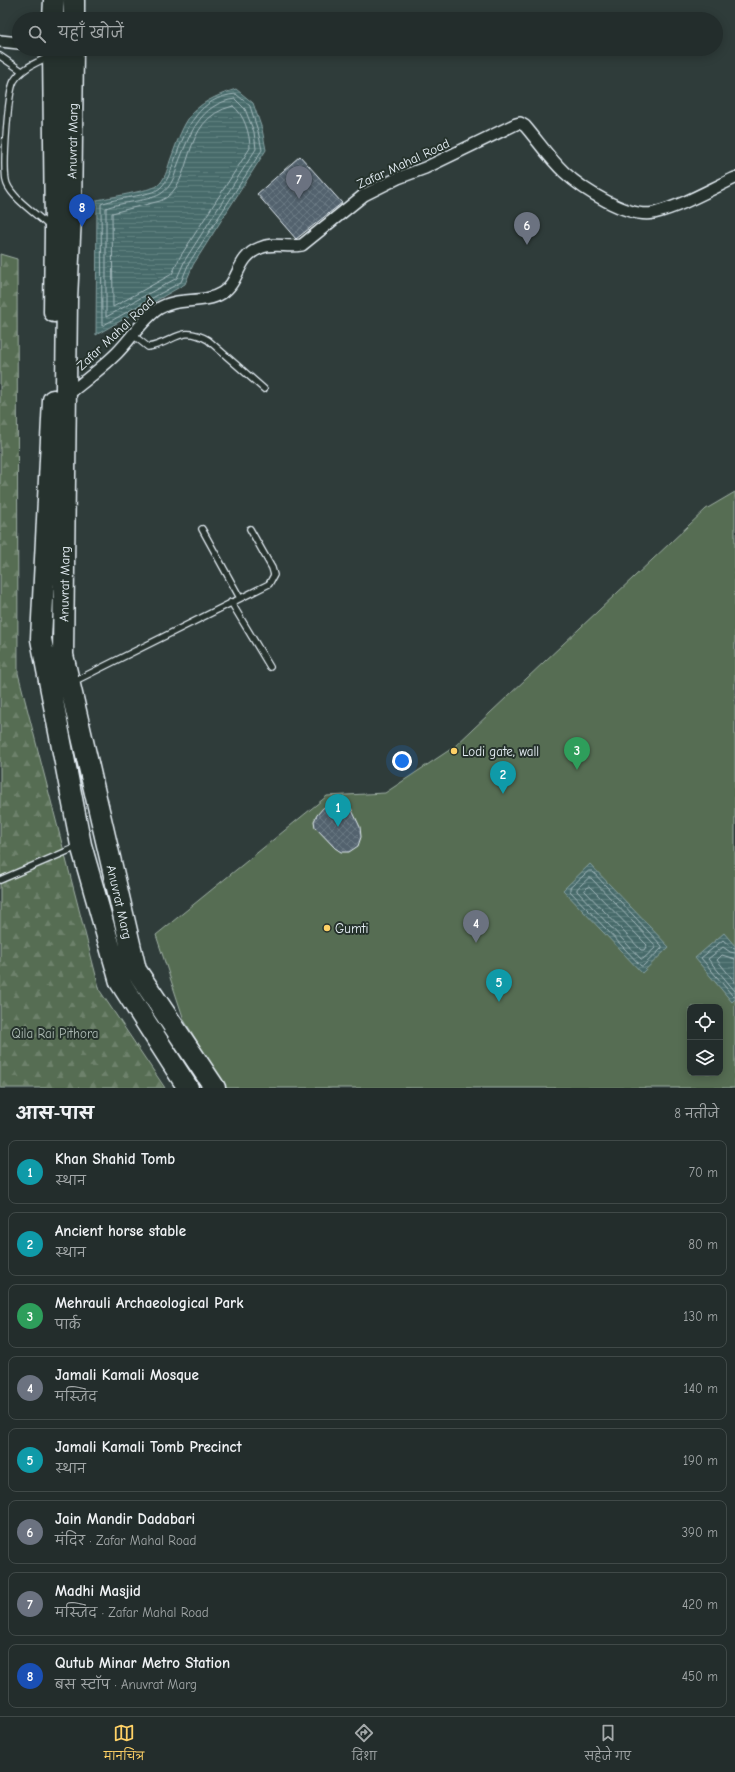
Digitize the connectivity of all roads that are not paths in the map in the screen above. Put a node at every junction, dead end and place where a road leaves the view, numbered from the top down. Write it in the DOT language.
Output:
graph roads {
  1 [pos="54,0"];
  2 [pos="74,0"];
  3 [pos="53,12"];
  4 [pos="74,12"];
  5 [pos="0,41"];
  6 [pos="12,42"];
  7 [pos="0,56"];
  8 [pos="46,56"];
  9 [pos="53,56"];
  10 [pos="73,56"];
  11 [pos="22,70"];
  12 [pos="735,178"];
  13 [pos="7,184"];
  14 [pos="0,186"];
  15 [pos="55,231"];
  16 [pos="133,335"];
  17 [pos="264,389"];
  18 [pos="66,396"];
  19 [pos="202,529"];
  20 [pos="250,529"];
  21 [pos="240,598"];
  22 [pos="231,602"];
  23 [pos="270,667"];
  24 [pos="69,684"];
  25 [pos="81,845"];
  26 [pos="0,880"];
  27 [pos="188,1088"];
  28 [pos="215,1088"];
  1 -- 3 [label="highway"];
  2 -- 4 [label="highway"];
  5 -- 6 [label="street"];
  7 -- 11 [label="lane"];
  8 -- 11 [label="lane"];
  9 -- 15 [label="highway, Anuvrat Marg"];
  10 -- 18 [label="highway, Anuvrat Marg"];
  11 -- 13 [label="lane"];
  12 -- 16 [label="street, Zafar Mahal Road"];
  13 -- 14 [label="lane"];
  13 -- 15 [label="lane"];
  15 -- 25 [label="highway, Anuvrat Marg"];
  16 -- 17 [label="lane"];
  16 -- 18 [label="street, Zafar Mahal Road"];
  18 -- 24 [label="highway, Anuvrat Marg"];
  19 -- 21 [label="lane"];
  20 -- 21 [label="lane"];
  21 -- 22 [label="lane"];
  22 -- 23 [label="lane"];
  22 -- 24 [label="lane"];
  24 -- 28 [label="highway, Anuvrat Marg"];
  25 -- 26 [label="lane"];
  25 -- 27 [label="highway, Anuvrat Marg"];
}
